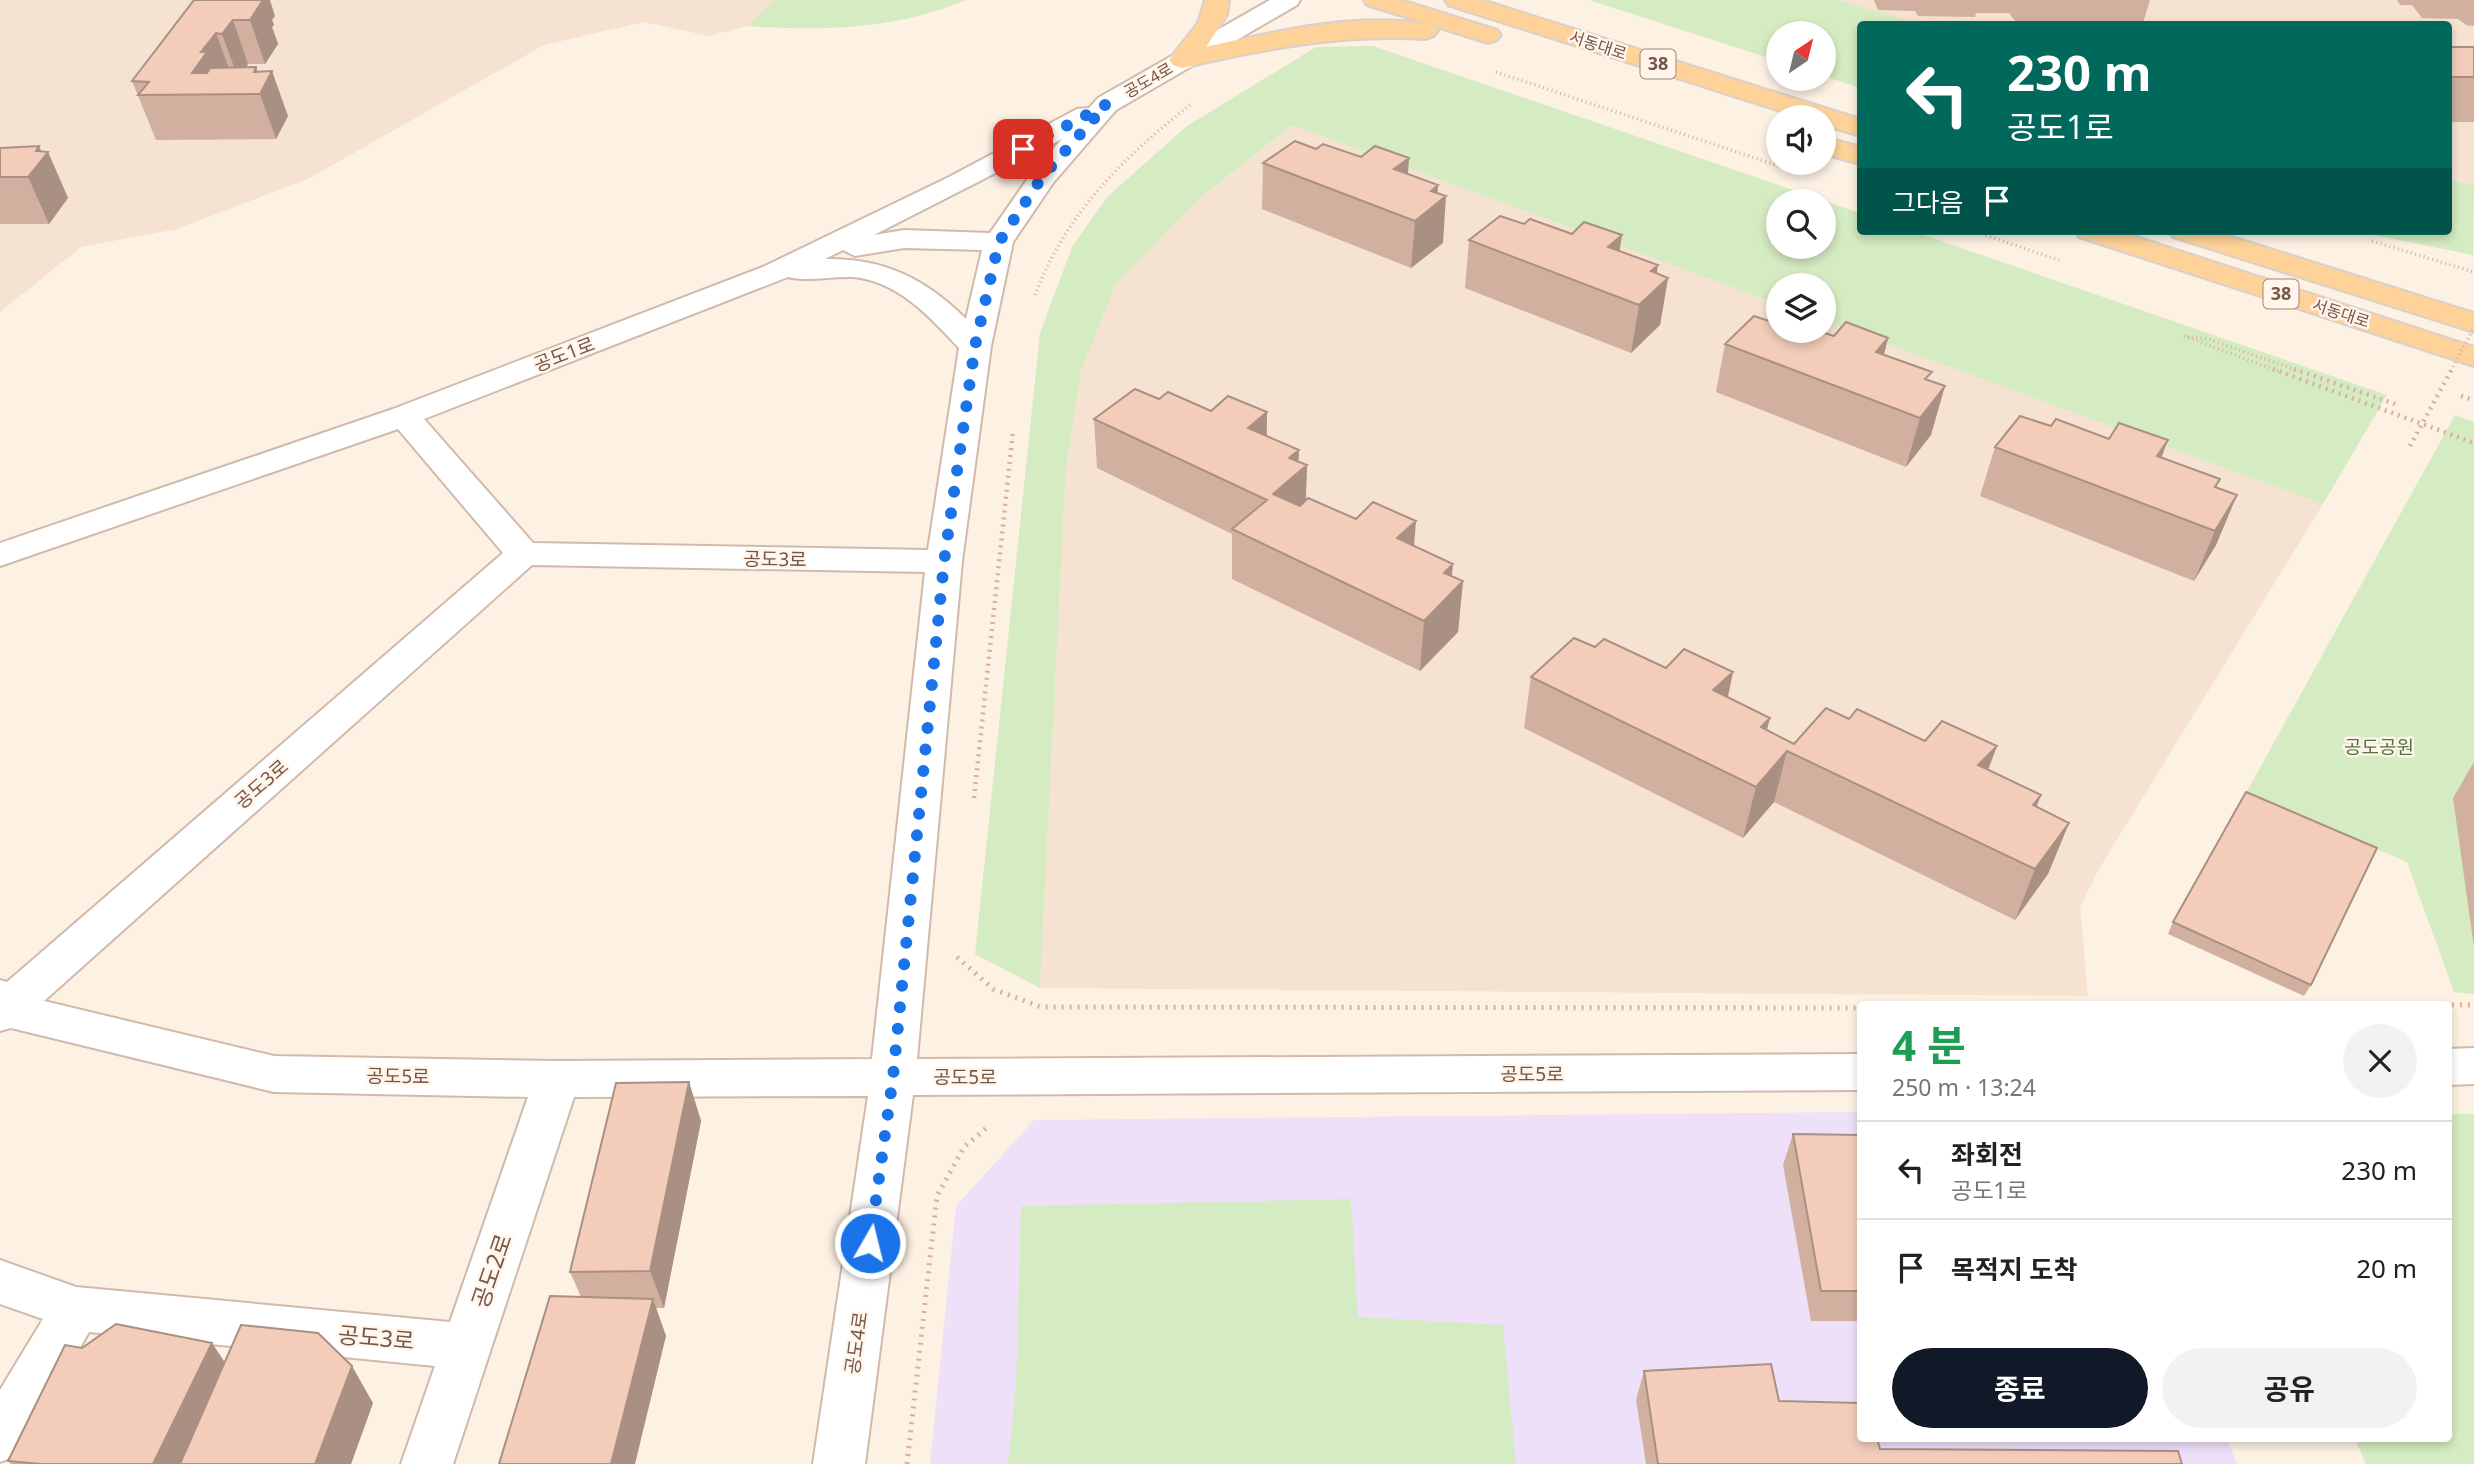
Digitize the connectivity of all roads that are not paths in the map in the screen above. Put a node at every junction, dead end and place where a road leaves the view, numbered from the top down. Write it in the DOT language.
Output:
graph roads {
  1 [pos="1217,0"];
  2 [pos="1288,0"];
  3 [pos="1376,0"];
  4 [pos="1457,0"];
  5 [pos="1487,0"];
  6 [pos="1524,22"];
  7 [pos="1493,37"];
  8 [pos="1558,58"];
  9 [pos="1182,60"];
  10 [pos="1107,104"];
  11 [pos="1857,127"];
  12 [pos="1836,149"];
  13 [pos="1857,155"];
  14 [pos="2101,235"];
  15 [pos="2195,235"];
  16 [pos="999,242"];
  17 [pos="775,272"];
  18 [pos="2474,325"];
  19 [pos="975,346"];
  20 [pos="2474,357"];
  21 [pos="404,416"];
  22 [pos="523,554"];
  23 [pos="0,555"];
  24 [pos="944,562"];
  25 [pos="2,1007"];
  26 [pos="2474,1066"];
  27 [pos="2452,1067"];
  28 [pos="1857,1072"];
  29 [pos="893,1077"];
  30 [pos="556,1079"];
  31 [pos="0,1282"];
  32 [pos="76,1309"];
  33 [pos="467,1346"];
  34 [pos="0,1438"];
  35 [pos="427,1464"];
  36 [pos="839,1464"];
  1 -- 9 [label="main road"];
  2 -- 9 [label="street, 공도4로"];
  3 -- 7 [label="main road, 서동대로"];
  4 -- 6 [label="main road, 서동대로 / 38"];
  5 -- 6 [label="main road"];
  6 -- 11 [label="main road, 서동대로 / 38"];
  7 -- 8 [label="main road, 서동대로"];
  7 -- 9 [label="main road"];
  9 -- 10 [label="street, 공도4로"];
  10 -- 16 [label="street, 공도4로"];
  10 -- 17 [label="street, 공도1로"];
  12 -- 13 [label="main road"];
  14 -- 20 [label="main road, 서동대로 / 38"];
  15 -- 18 [label="main road, 서동대로 / 38"];
  16 -- 17 [label="street"];
  16 -- 19 [label="street, 공도4로"];
  17 -- 19 [label="street"];
  17 -- 21 [label="street, 공도1로"];
  19 -- 24 [label="street, 공도4로"];
  21 -- 22 [label="street"];
  21 -- 23 [label="street, 공도1로"];
  22 -- 24 [label="street, 공도3로"];
  22 -- 25 [label="street, 공도3로"];
  24 -- 29 [label="street, 공도4로"];
  25 -- 30 [label="street, 공도5로"];
  26 -- 27 [label="street"];
  28 -- 29 [label="street, 공도5로"];
  29 -- 30 [label="street, 공도5로"];
  29 -- 36 [label="street, 공도4로"];
  30 -- 33 [label="street, 공도2로"];
  31 -- 32 [label="street, 공도3로"];
  32 -- 33 [label="street, 공도3로"];
  32 -- 34 [label="street"];
  33 -- 35 [label="street, 공도2로"];
}
